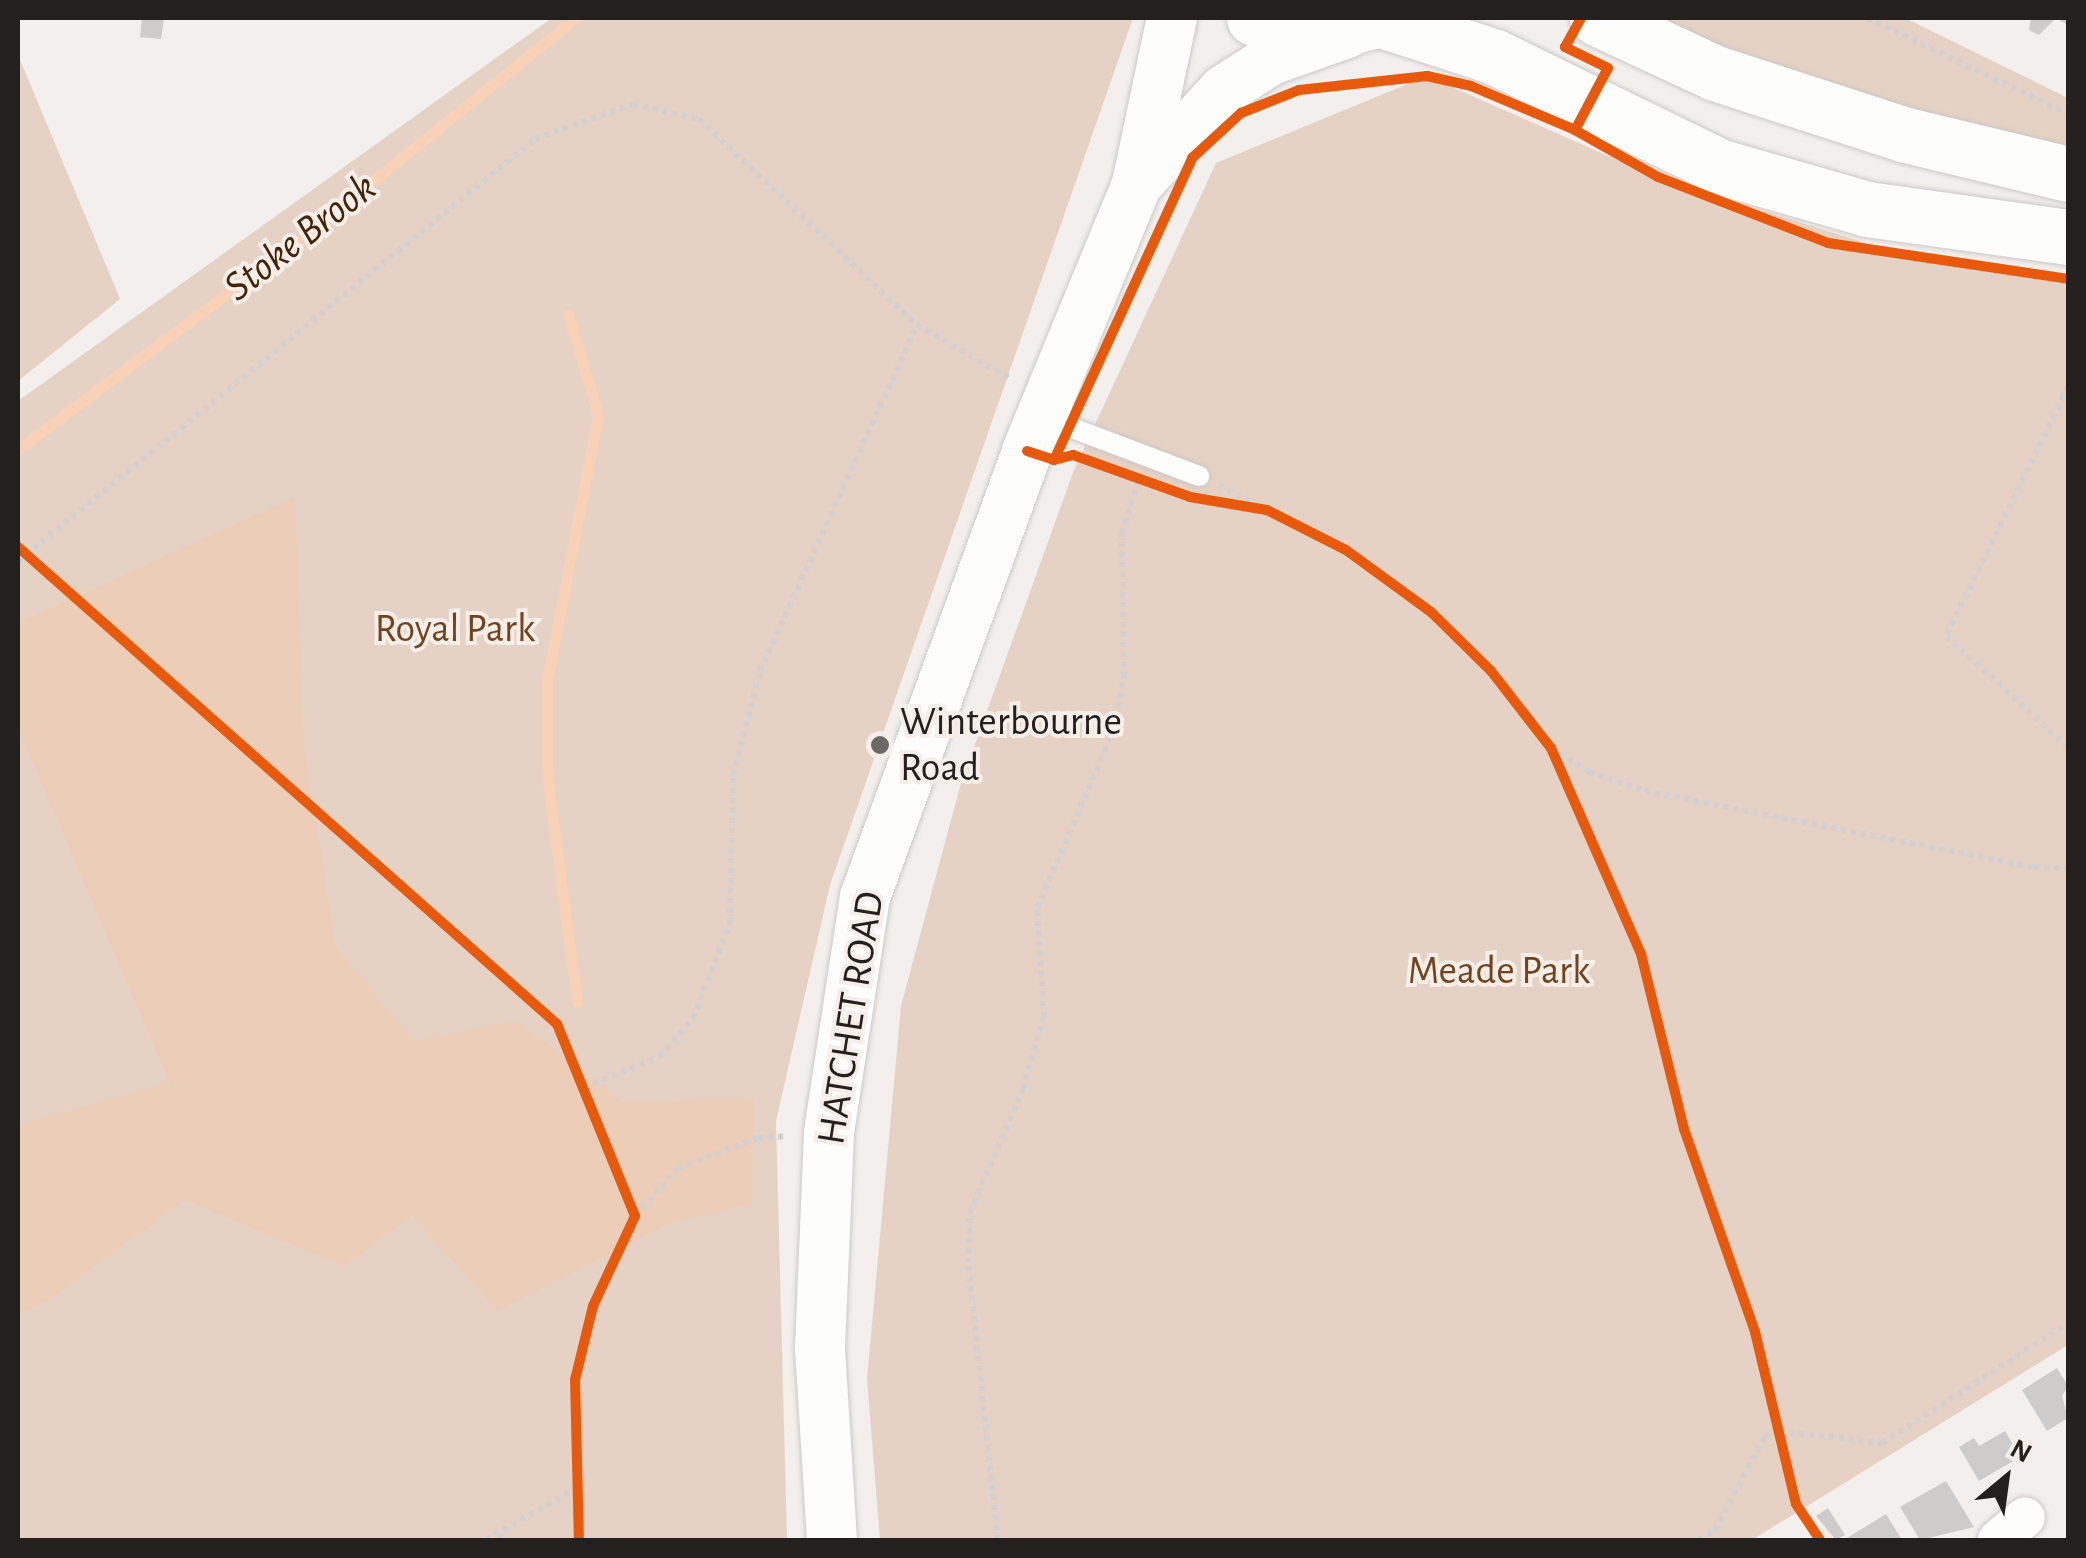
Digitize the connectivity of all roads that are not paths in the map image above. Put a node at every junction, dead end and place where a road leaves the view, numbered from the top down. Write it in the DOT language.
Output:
graph roads {
  1 [pos="1172,18"];
  2 [pos="1254,18"];
  3 [pos="1597,18"];
  4 [pos="1374,22"];
  5 [pos="2068,174"];
  6 [pos="1138,184"];
  7 [pos="2068,236"];
  8 [pos="1033,401"];
  9 [pos="1200,476"];
  10 [pos="832,1540"];
  1 -- 6 [label="street, HATCHET ROAD"];
  2 -- 4 [label="main road"];
  3 -- 5 [label="main road"];
  4 -- 6 [label="street, HATCHET ROAD"];
  4 -- 7 [label="main road"];
  6 -- 8 [label="street, HATCHET ROAD"];
  8 -- 9 [label="lane"];
  8 -- 10 [label="street, HATCHET ROAD"];
}
